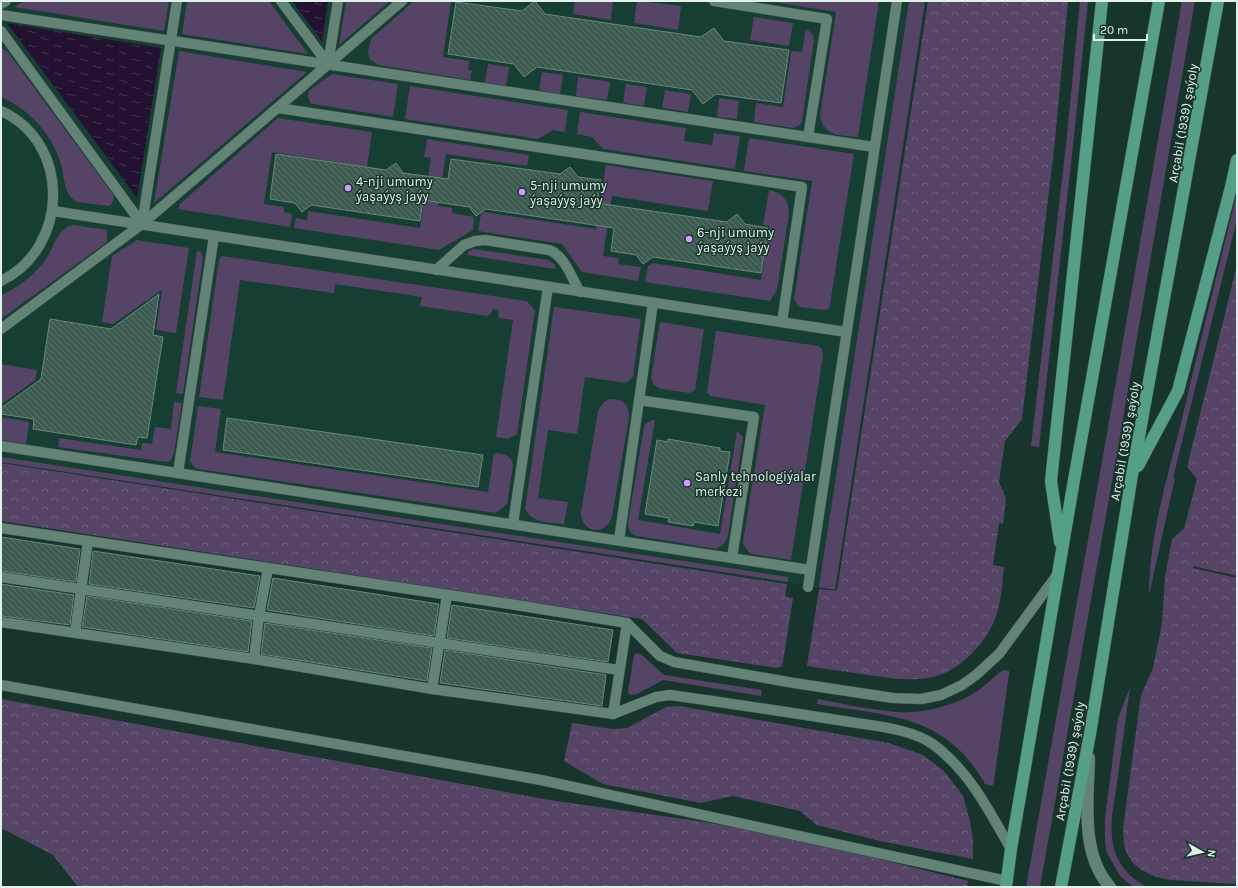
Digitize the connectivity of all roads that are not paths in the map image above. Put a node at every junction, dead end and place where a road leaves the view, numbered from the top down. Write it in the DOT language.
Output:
graph roads {
  1 [pos="6,1"];
  2 [pos="177,1"];
  3 [pos="281,1"];
  4 [pos="338,1"];
  5 [pos="402,1"];
  6 [pos="714,1"];
  7 [pos="897,1"];
  8 [pos="1102,1"];
  9 [pos="1159,1"];
  10 [pos="1218,1"];
  11 [pos="1,4"];
  12 [pos="1,15"];
  13 [pos="1,31"];
  14 [pos="171,41"];
  15 [pos="328,64"];
  16 [pos="278,108"];
  17 [pos="1,111"];
  18 [pos="808,137"];
  19 [pos="874,147"];
  20 [pos="1237,160"];
  21 [pos="53,211"];
  22 [pos="142,224"];
  23 [pos="214,236"];
  24 [pos="436,270"];
  25 [pos="1,281"];
  26 [pos="548,287"];
  27 [pos="580,292"];
  28 [pos="653,303"];
  29 [pos="782,322"];
  30 [pos="1,329"];
  31 [pos="846,332"];
  32 [pos="639,400"];
  33 [pos="1,446"];
  34 [pos="178,473"];
  35 [pos="1132,475"];
  36 [pos="513,524"];
  37 [pos="1,528"];
  38 [pos="619,540"];
  39 [pos="88,541"];
  40 [pos="1062,552"];
  41 [pos="732,558"];
  42 [pos="268,568"];
  43 [pos="810,570"];
  44 [pos="1058,574"];
  45 [pos="1,577"];
  46 [pos="808,587"];
  47 [pos="81,589"];
  48 [pos="447,595"];
  49 [pos="259,616"];
  50 [pos="1,622"];
  51 [pos="627,623"];
  52 [pos="75,633"];
  53 [pos="440,642"];
  54 [pos="254,659"];
  55 [pos="619,670"];
  56 [pos="1,685"];
  57 [pos="432,690"];
  58 [pos="613,714"];
  59 [pos="1090,734"];
  60 [pos="1011,849"];
  61 [pos="1006,884"];
  62 [pos="1061,887"];
  63 [pos="1110,887"];
  1 -- 11 [label="lane"];
  2 -- 14 [label="lane"];
  3 -- 15 [label="lane"];
  4 -- 15 [label="lane"];
  5 -- 15 [label="lane"];
  6 -- 18 [label="lane"];
  7 -- 19 [label="lane"];
  8 -- 40 [label="main road"];
  9 -- 40 [label="main road"];
  10 -- 35 [label="main road, Arçabil (1939) şaýoly"];
  12 -- 14 [label="lane"];
  13 -- 22 [label="lane"];
  14 -- 15 [label="lane"];
  14 -- 22 [label="lane"];
  15 -- 16 [label="lane"];
  15 -- 18 [label="lane"];
  16 -- 22 [label="lane"];
  16 -- 29 [label="lane"];
  17 -- 21 [label="lane"];
  18 -- 19 [label="lane"];
  19 -- 31 [label="lane"];
  20 -- 35 [label="main road"];
  21 -- 22 [label="lane"];
  21 -- 25 [label="lane"];
  22 -- 23 [label="lane"];
  22 -- 30 [label="lane"];
  23 -- 24 [label="lane"];
  23 -- 34 [label="lane"];
  24 -- 26 [label="lane"];
  24 -- 27 [label="lane"];
  26 -- 27 [label="lane"];
  26 -- 36 [label="lane"];
  27 -- 28 [label="lane"];
  28 -- 29 [label="lane"];
  28 -- 32 [label="lane"];
  29 -- 31 [label="lane"];
  31 -- 43 [label="lane"];
  32 -- 38 [label="lane"];
  32 -- 41 [label="lane"];
  33 -- 34 [label="lane"];
  34 -- 36 [label="lane"];
  35 -- 59 [label="main road, Arçabil (1939) şaýoly"];
  36 -- 38 [label="lane"];
  37 -- 39 [label="lane"];
  38 -- 41 [label="lane"];
  39 -- 42 [label="lane"];
  39 -- 47 [label="lane"];
  40 -- 44 [label="main road"];
  41 -- 43 [label="lane"];
  42 -- 48 [label="lane"];
  42 -- 49 [label="lane"];
  43 -- 46 [label="lane"];
  44 -- 51 [label="lane"];
  44 -- 60 [label="main road"];
  45 -- 47 [label="lane"];
  47 -- 49 [label="lane"];
  47 -- 52 [label="lane"];
  48 -- 51 [label="lane"];
  48 -- 53 [label="lane"];
  49 -- 53 [label="lane"];
  49 -- 54 [label="lane"];
  50 -- 52 [label="lane"];
  51 -- 55 [label="lane"];
  52 -- 54 [label="lane"];
  53 -- 55 [label="lane"];
  53 -- 57 [label="lane"];
  54 -- 57 [label="lane"];
  55 -- 58 [label="lane"];
  56 -- 61 [label="lane"];
  57 -- 58 [label="lane"];
  58 -- 60 [label="lane"];
  59 -- 62 [label="main road, Arçabil (1939) şaýoly"];
  59 -- 63 [label="main road"];
  60 -- 61 [label="main road"];
}
